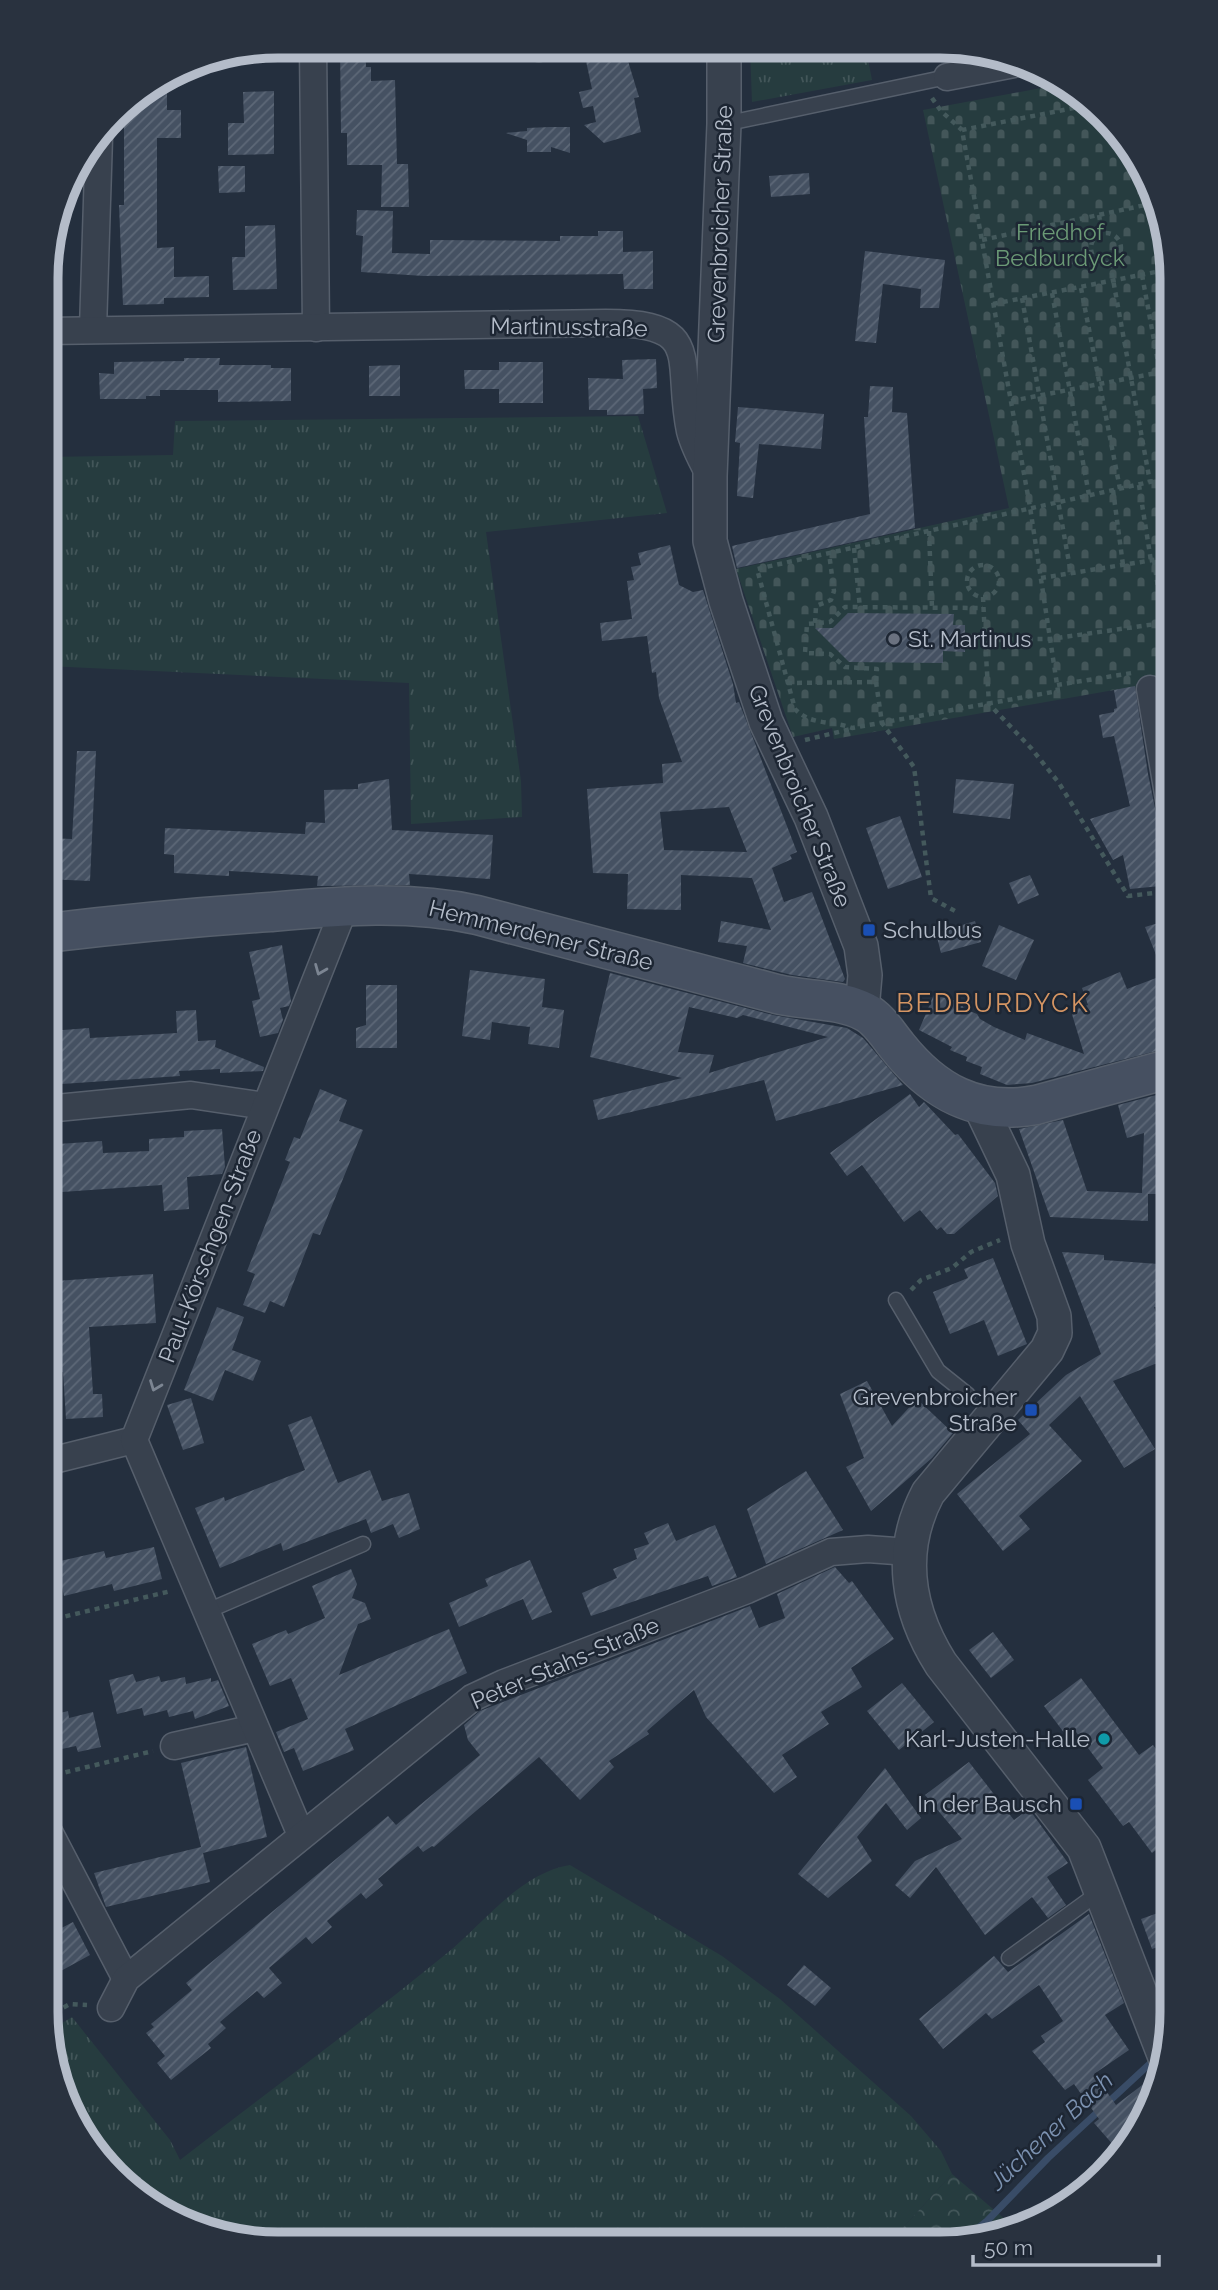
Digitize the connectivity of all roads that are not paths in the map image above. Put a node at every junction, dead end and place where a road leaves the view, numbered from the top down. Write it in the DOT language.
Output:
graph roads {
  1 [pos="313,58"];
  2 [pos="724,58"];
  3 [pos="1000,66"];
  4 [pos="934,76"];
  5 [pos="724,124"];
  6 [pos="99,151"];
  7 [pos="316,328"];
  8 [pos="93,329"];
  9 [pos="58,331"];
  10 [pos="710,476"];
  11 [pos="1150,689"];
  12 [pos="1160,747"];
  13 [pos="345,906"];
  14 [pos="58,932"];
  15 [pos="862,1010"];
  16 [pos="1160,1071"];
  17 [pos="265,1106"];
  18 [pos="980,1106"];
  19 [pos="58,1107"];
  20 [pos="896,1300"];
  21 [pos="968,1395"];
  22 [pos="134,1440"];
  23 [pos="58,1459"];
  24 [pos="363,1544"];
  25 [pos="909,1552"];
  26 [pos="205,1612"];
  27 [pos="255,1728"];
  28 [pos="174,1746"];
  29 [pos="301,1835"];
  30 [pos="58,1849"];
  31 [pos="1102,1890"];
  32 [pos="1009,1958"];
  33 [pos="126,1979"];
  34 [pos="111,2008"];
  35 [pos="1158,2039"];
  1 -- 7 [label="street"];
  2 -- 5 [label="street, Grevenbroicher Straße"];
  3 -- 4 [label="street"];
  4 -- 5 [label="lane"];
  5 -- 10 [label="street, Grevenbroicher Straße"];
  6 -- 8 [label="street"];
  7 -- 8 [label="street, Martinusstraße"];
  7 -- 10 [label="street, Martinusstraße"];
  8 -- 9 [label="street, Martinusstraße"];
  10 -- 15 [label="street, Grevenbroicher Straße"];
  11 -- 12 [label="street"];
  13 -- 14 [label="main road, Hemmerdener Straße"];
  13 -- 15 [label="main road, Hemmerdener Straße"];
  13 -- 17 [label="street, Paul-Körschgen-Straße, one-way"];
  15 -- 18 [label="main road"];
  16 -- 18 [label="main road"];
  17 -- 19 [label="street"];
  17 -- 22 [label="street, Paul-Körschgen-Straße, one-way"];
  18 -- 25 [label="street"];
  20 -- 21 [label="lane"];
  22 -- 23 [label="street"];
  22 -- 26 [label="street"];
  24 -- 26 [label="lane"];
  25 -- 29 [label="street, Peter-Stahs-Straße"];
  25 -- 31 [label="street"];
  26 -- 27 [label="street"];
  27 -- 28 [label="street"];
  27 -- 29 [label="street"];
  29 -- 33 [label="street, Peter-Stahs-Straße"];
  30 -- 33 [label="street"];
  31 -- 32 [label="lane"];
  31 -- 35 [label="street"];
  33 -- 34 [label="street, Peter-Stahs-Straße"];
}
